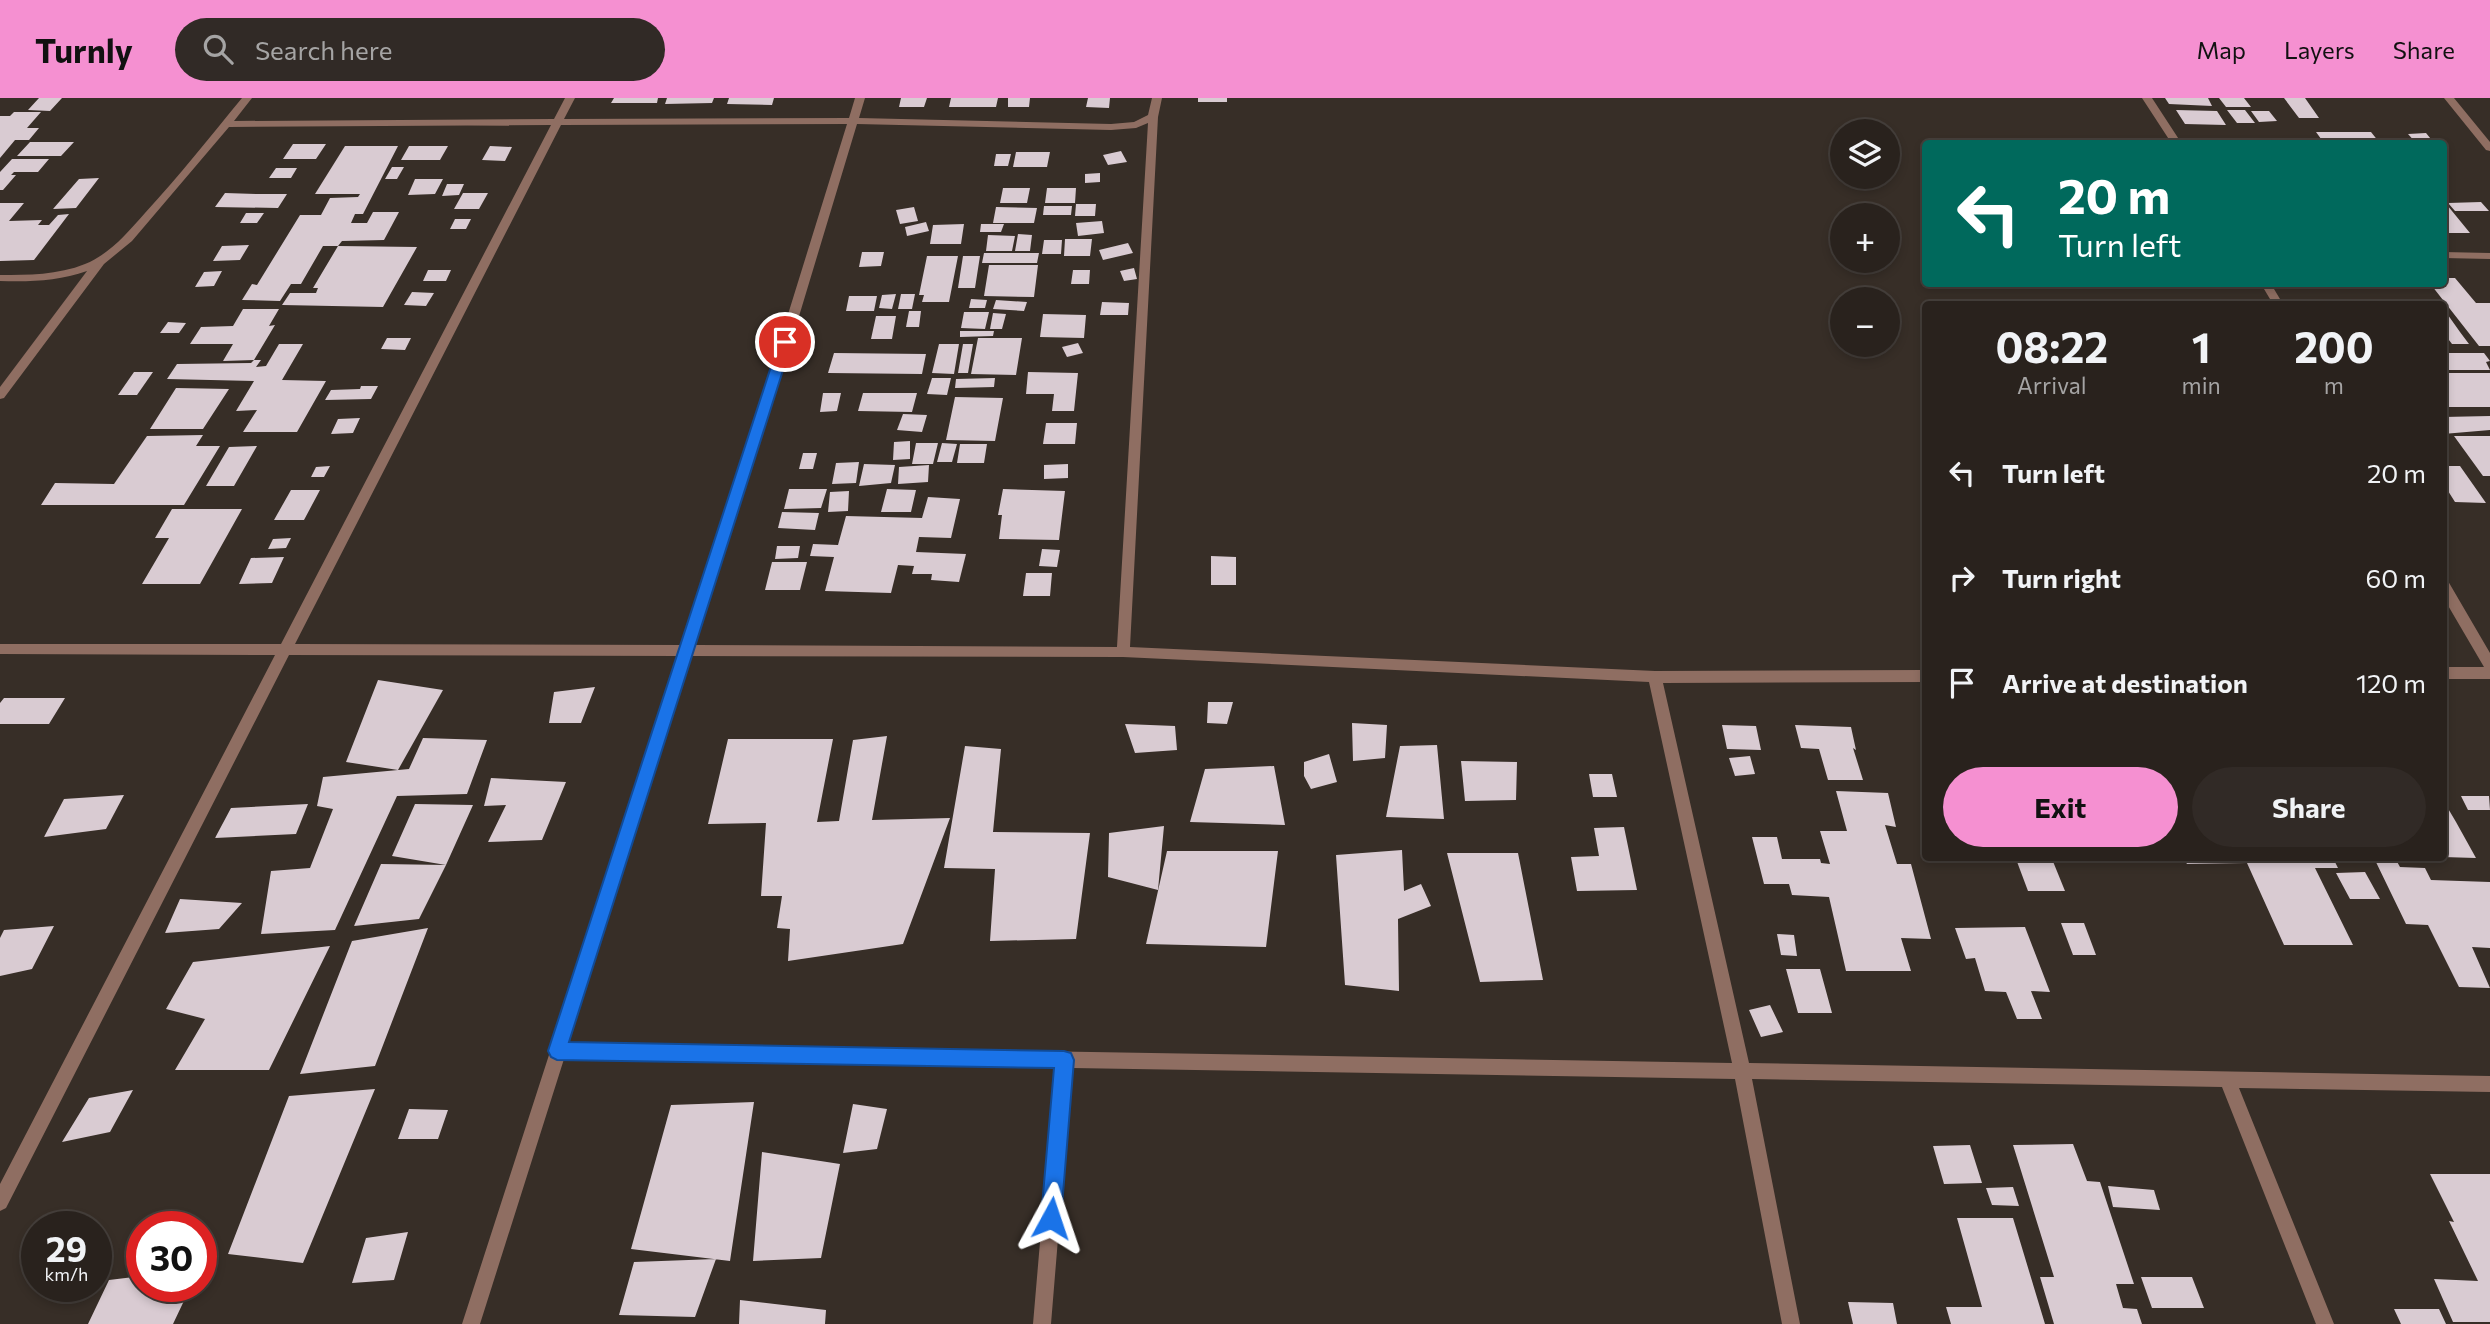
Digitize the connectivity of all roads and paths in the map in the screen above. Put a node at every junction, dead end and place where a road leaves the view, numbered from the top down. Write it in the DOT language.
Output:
graph roads {
  1 [pos="247,98"];
  2 [pos="570,98"];
  3 [pos="860,98"];
  4 [pos="1157,98"];
  5 [pos="2147,98"];
  6 [pos="2449,98"];
  7 [pos="1153,117"];
  8 [pos="853,121"];
  9 [pos="557,122"];
  10 [pos="226,124"];
  11 [pos="2174,140"];
  12 [pos="2490,148"];
  13 [pos="2447,255"];
  14 [pos="2490,256"];
  15 [pos="100,261"];
  16 [pos="0,278"];
  17 [pos="0,395"];
  18 [pos="2447,592"];
  19 [pos="0,649"];
  20 [pos="286,649"];
  21 [pos="685,649"];
  22 [pos="1123,652"];
  23 [pos="2490,665"];
  24 [pos="2447,673"];
  25 [pos="2490,673"];
  26 [pos="1922,676"];
  27 [pos="1655,677"];
  28 [pos="557,1051"];
  29 [pos="1064,1060"];
  30 [pos="1742,1071"];
  31 [pos="2227,1079"];
  32 [pos="2490,1084"];
  33 [pos="0,1202"];
  34 [pos="471,1324"];
  35 [pos="1042,1324"];
  36 [pos="1791,1324"];
  37 [pos="2325,1324"];
  1 -- 10 [label="street"];
  2 -- 9 [label="street"];
  3 -- 8 [label="street"];
  4 -- 7 [label="street"];
  5 -- 11 [label="street"];
  6 -- 12 [label="street"];
  7 -- 8 [label="street"];
  7 -- 22 [label="street"];
  8 -- 9 [label="street"];
  8 -- 21 [label="street"];
  9 -- 10 [label="street"];
  9 -- 20 [label="street"];
  10 -- 15 [label="street"];
  13 -- 14 [label="street"];
  15 -- 16 [label="street"];
  15 -- 17 [label="street"];
  18 -- 23 [label="street"];
  19 -- 20 [label="street"];
  20 -- 21 [label="street"];
  20 -- 33 [label="street"];
  21 -- 22 [label="street"];
  21 -- 28 [label="street"];
  22 -- 27 [label="street"];
  24 -- 25 [label="street"];
  26 -- 27 [label="street"];
  27 -- 30 [label="street"];
  28 -- 29 [label="street"];
  28 -- 34 [label="street"];
  29 -- 30 [label="street"];
  29 -- 35 [label="street"];
  30 -- 31 [label="street"];
  30 -- 36 [label="street"];
  31 -- 32 [label="street"];
  31 -- 37 [label="street"];
}
